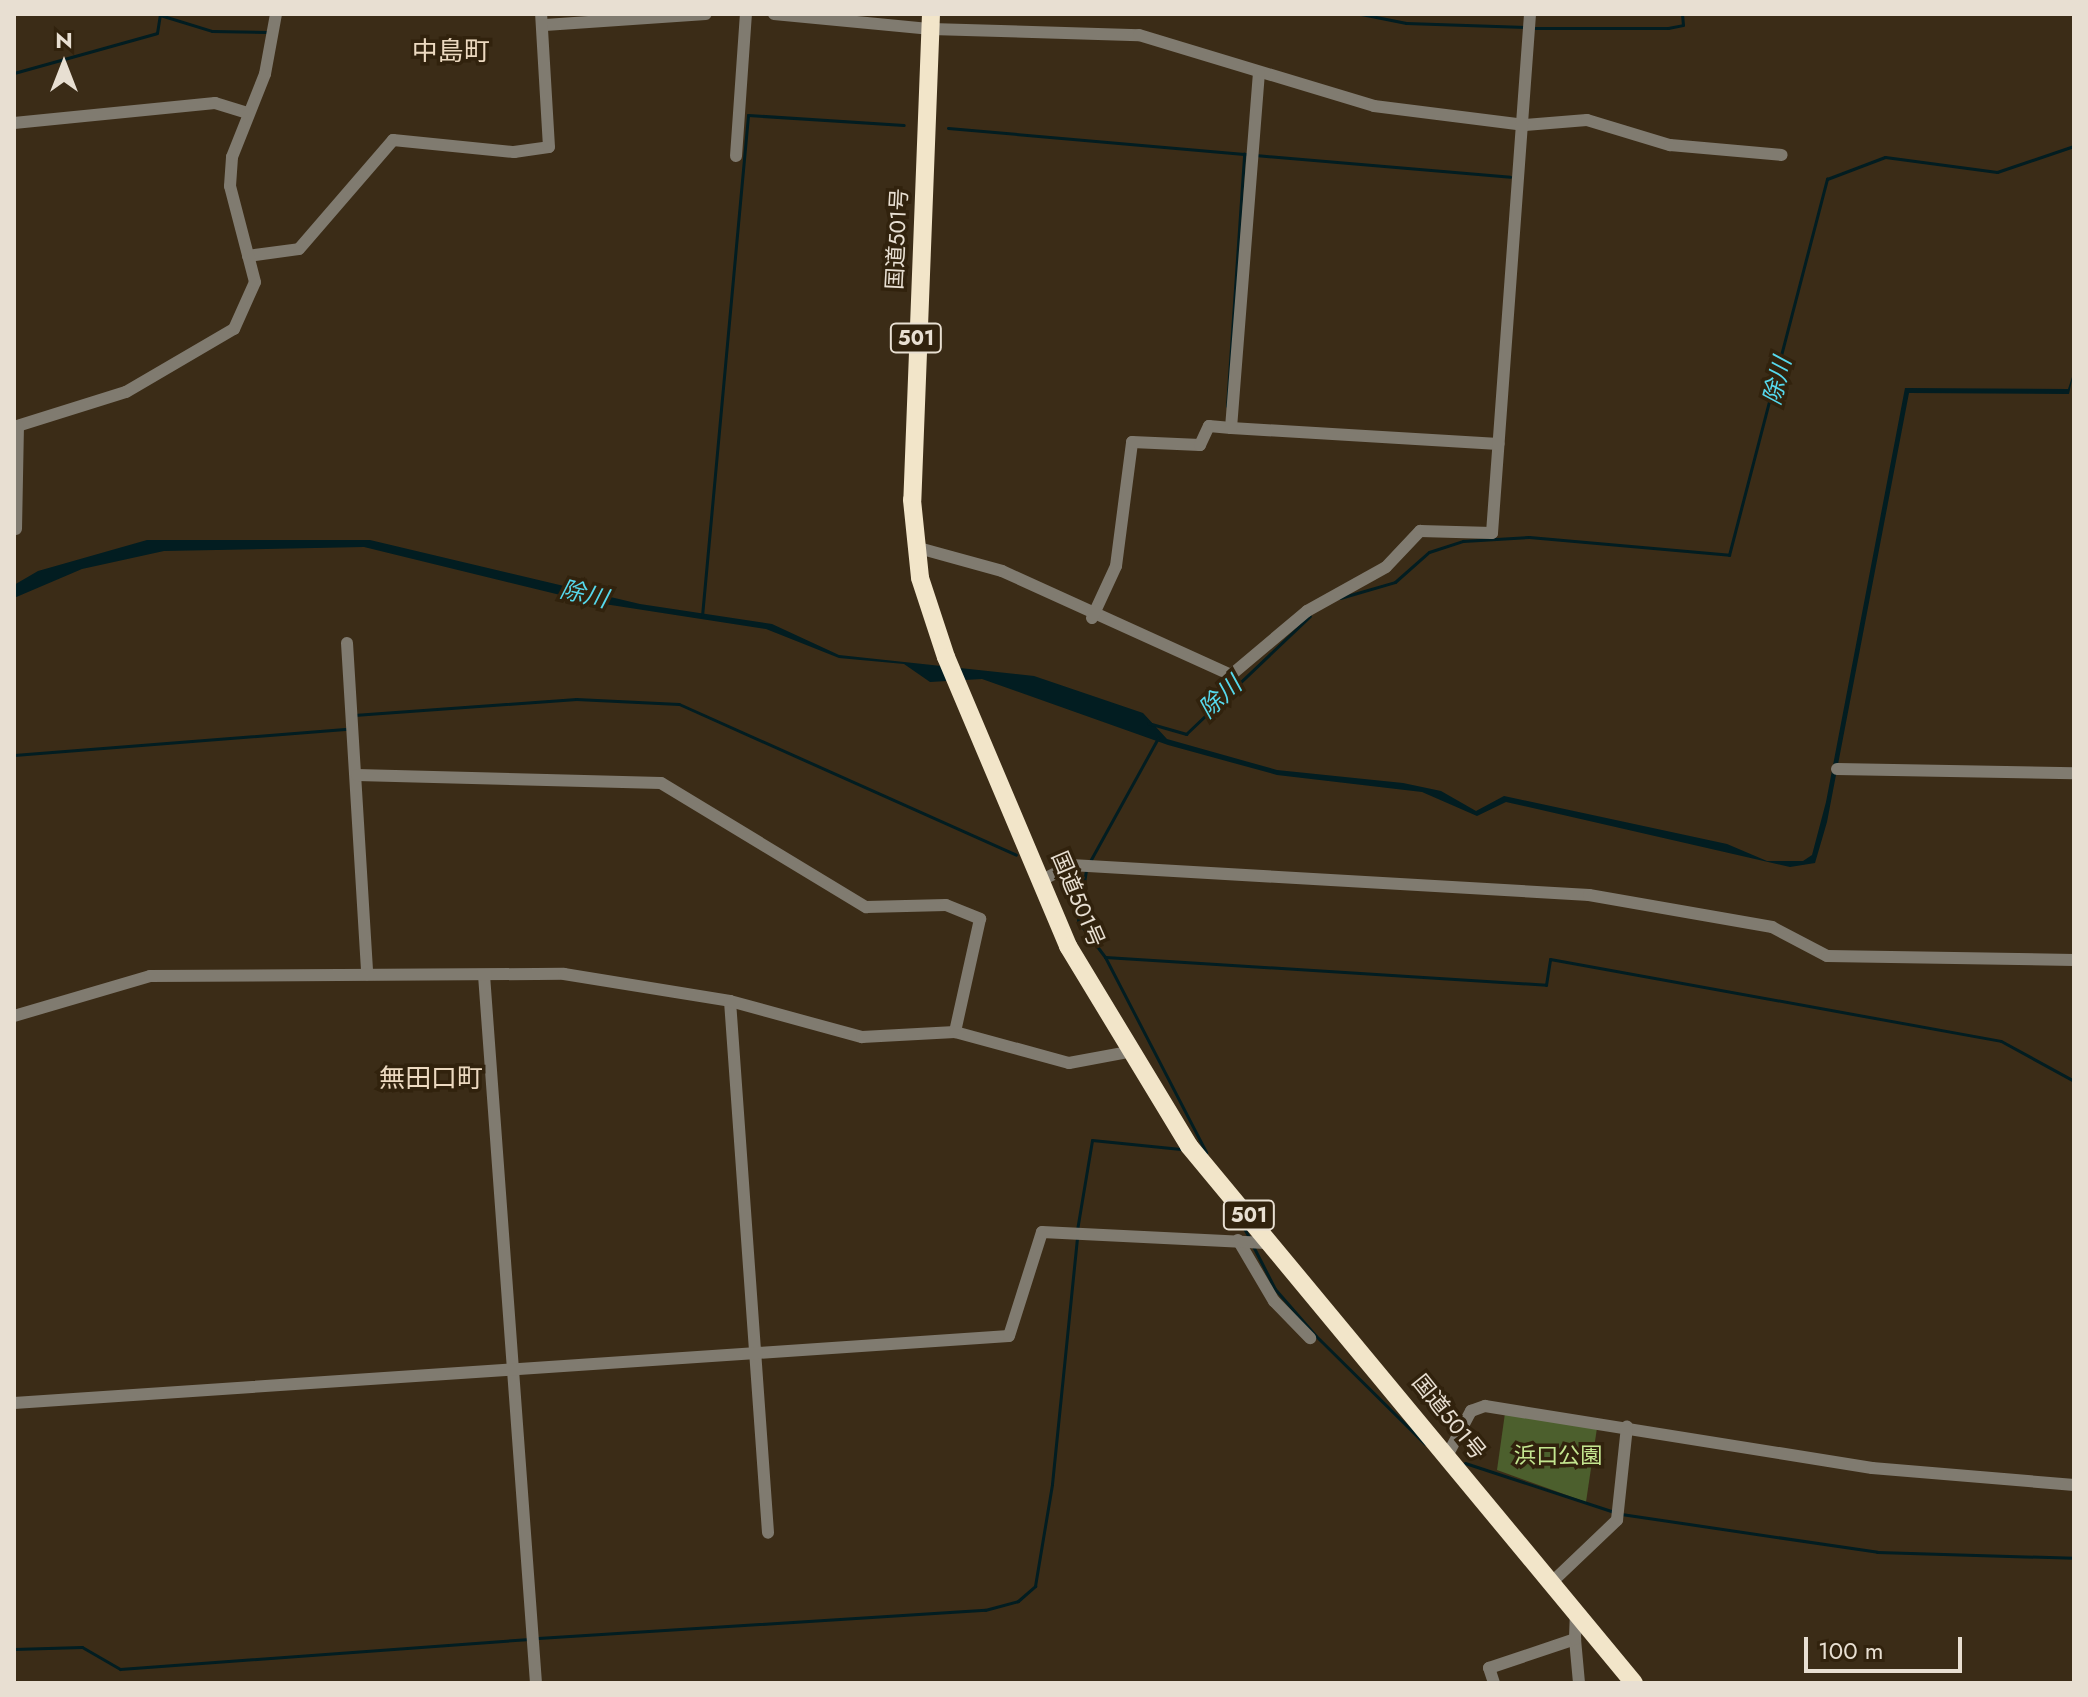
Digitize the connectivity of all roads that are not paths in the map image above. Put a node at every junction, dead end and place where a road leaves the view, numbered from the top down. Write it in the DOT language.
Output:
graph roads {
  1 [pos="276,14"];
  2 [pos="706,14"];
  3 [pos="746,14"];
  4 [pos="774,14"];
  5 [pos="1530,14"];
  6 [pos="543,20"];
  7 [pos="931,21"];
  8 [pos="1259,73"];
  9 [pos="248,113"];
  10 [pos="14,123"];
  11 [pos="1525,125"];
  12 [pos="1782,155"];
  13 [pos="736,156"];
  14 [pos="248,256"];
  15 [pos="16,426"];
  16 [pos="1231,428"];
  17 [pos="1499,444"];
  18 [pos="16,529"];
  19 [pos="915,547"];
  20 [pos="1092,618"];
  21 [pos="347,643"];
  22 [pos="1837,769"];
  23 [pos="2074,773"];
  24 [pos="357,775"];
  25 [pos="1042,880"];
  26 [pos="2074,960"];
  27 [pos="367,974"];
  28 [pos="484,975"];
  29 [pos="730,1001"];
  30 [pos="14,1016"];
  31 [pos="955,1032"];
  32 [pos="1133,1051"];
  33 [pos="1238,1240"];
  34 [pos="1274,1244"];
  35 [pos="1310,1338"];
  36 [pos="756,1354"];
  37 [pos="514,1370"];
  38 [pos="14,1403"];
  39 [pos="1627,1427"];
  40 [pos="1448,1454"];
  41 [pos="2074,1485"];
  42 [pos="768,1533"];
  43 [pos="1552,1582"];
  44 [pos="1576,1613"];
  45 [pos="1575,1639"];
  46 [pos="536,1683"];
  47 [pos="1494,1683"];
  48 [pos="1579,1683"];
  49 [pos="1634,1683"];
  1 -- 9 [label="street"];
  2 -- 6 [label="street"];
  3 -- 13 [label="street"];
  4 -- 7 [label="street"];
  5 -- 11 [label="street"];
  6 -- 14 [label="street"];
  7 -- 8 [label="street"];
  7 -- 19 [label="highway, 国道501号 / 501"];
  8 -- 11 [label="street"];
  8 -- 16 [label="street"];
  9 -- 10 [label="street"];
  9 -- 14 [label="street"];
  11 -- 12 [label="street"];
  11 -- 17 [label="street"];
  14 -- 15 [label="street"];
  15 -- 18 [label="street"];
  16 -- 17 [label="street"];
  16 -- 20 [label="street"];
  17 -- 20 [label="street"];
  19 -- 20 [label="street"];
  19 -- 25 [label="highway, 国道501号 / 501"];
  21 -- 24 [label="street"];
  22 -- 23 [label="street"];
  24 -- 27 [label="street"];
  24 -- 31 [label="street"];
  25 -- 26 [label="street"];
  25 -- 32 [label="highway, 国道501号 / 501"];
  27 -- 28 [label="street"];
  27 -- 30 [label="street"];
  28 -- 29 [label="street"];
  28 -- 37 [label="street"];
  29 -- 31 [label="street"];
  29 -- 36 [label="street"];
  31 -- 32 [label="street"];
  32 -- 34 [label="highway, 国道501号 / 501"];
  33 -- 34 [label="street"];
  33 -- 35 [label="street"];
  33 -- 36 [label="street"];
  34 -- 40 [label="highway, 国道501号 / 501"];
  36 -- 37 [label="street"];
  36 -- 42 [label="street"];
  37 -- 38 [label="street"];
  37 -- 46 [label="street"];
  39 -- 40 [label="street"];
  39 -- 41 [label="street"];
  39 -- 43 [label="street"];
  40 -- 43 [label="highway, 国道501号 / 501"];
  43 -- 44 [label="highway, 国道501号 / 501"];
  44 -- 45 [label="street"];
  44 -- 49 [label="highway, 国道501号 / 501"];
  45 -- 47 [label="street"];
  45 -- 48 [label="street"];
}
